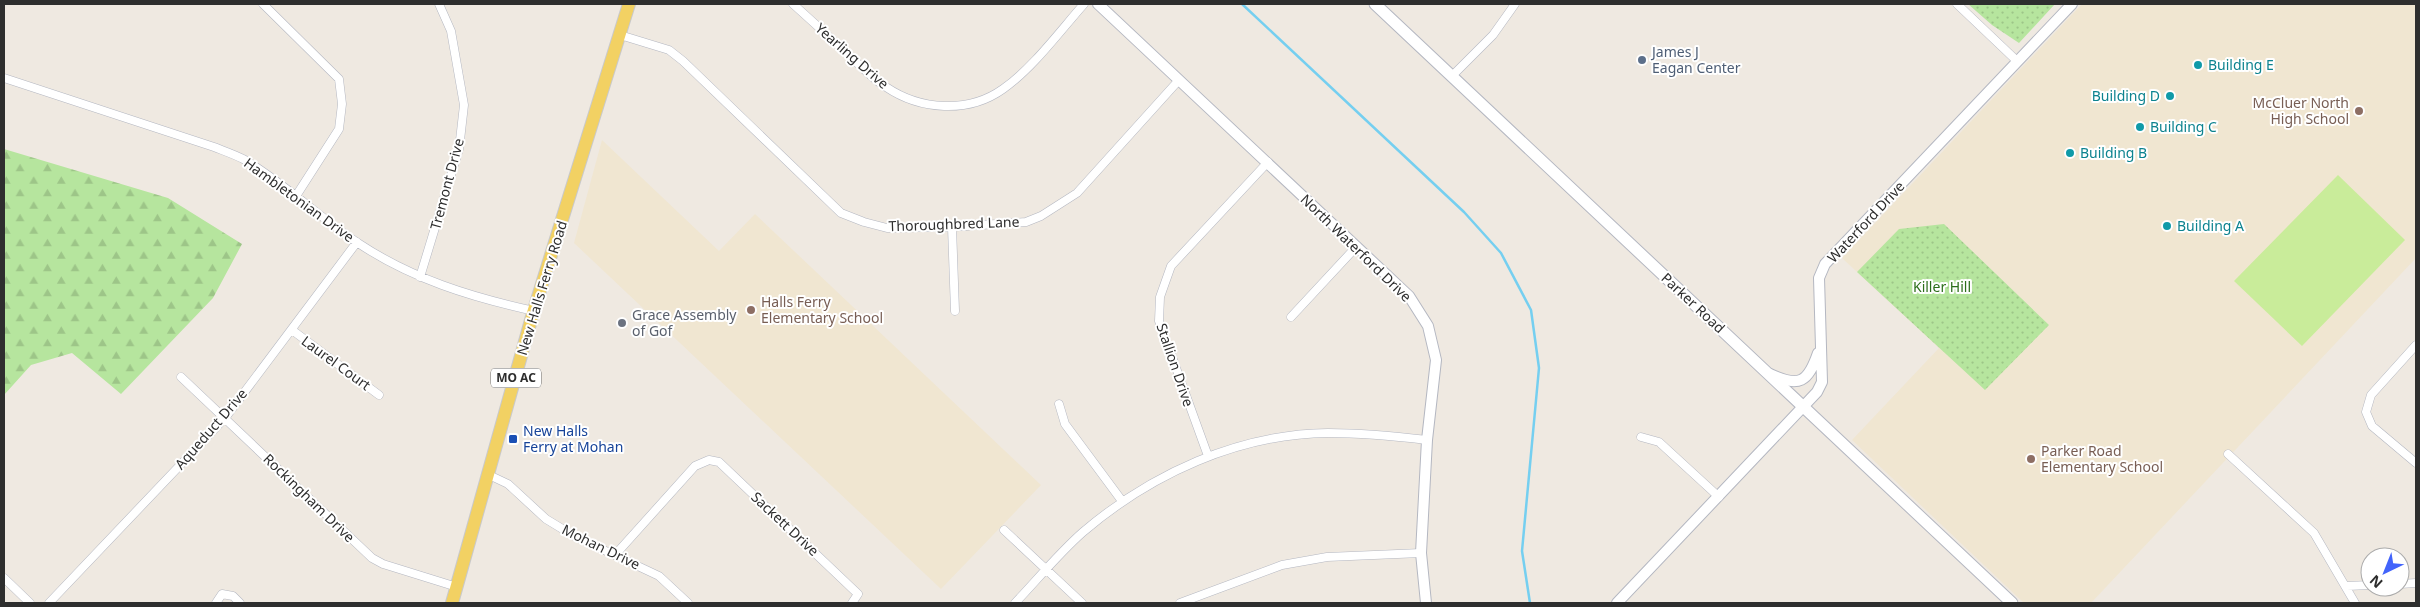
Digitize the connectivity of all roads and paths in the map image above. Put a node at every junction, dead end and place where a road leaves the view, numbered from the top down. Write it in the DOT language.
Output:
graph roads {
  1 [pos="263,4"];
  2 [pos="439,4"];
  3 [pos="629,4"];
  4 [pos="792,4"];
  5 [pos="1084,4"];
  6 [pos="1098,4"];
  7 [pos="1375,4"];
  8 [pos="1515,4"];
  9 [pos="1957,4"];
  10 [pos="2072,4"];
  11 [pos="620,35"];
  12 [pos="2017,62"];
  13 [pos="1452,76"];
  14 [pos="4,78"];
  15 [pos="1179,80"];
  16 [pos="1268,162"];
  17 [pos="296,196"];
  18 [pos="952,227"];
  19 [pos="357,242"];
  20 [pos="1357,246"];
  21 [pos="420,277"];
  22 [pos="955,311"];
  23 [pos="534,312"];
  24 [pos="1291,317"];
  25 [pos="292,330"];
  26 [pos="2416,345"];
  27 [pos="1820,348"];
  28 [pos="1766,372"];
  29 [pos="181,377"];
  30 [pos="380,395"];
  31 [pos="1059,404"];
  32 [pos="1804,407"];
  33 [pos="225,418"];
  34 [pos="1641,437"];
  35 [pos="1427,440"];
  36 [pos="2228,454"];
  37 [pos="1208,456"];
  38 [pos="2416,463"];
  39 [pos="489,475"];
  40 [pos="1719,497"];
  41 [pos="1122,501"];
  42 [pos="1004,530"];
  43 [pos="1421,553"];
  44 [pos="615,555"];
  45 [pos="1047,569"];
  46 [pos="4,578"];
  47 [pos="2360,585"];
  48 [pos="2347,586"];
  49 [pos="457,587"];
  50 [pos="1623,601"];
  51 [pos="30,603"];
  52 [pos="49,603"];
  53 [pos="216,603"];
  54 [pos="240,603"];
  55 [pos="452,603"];
  56 [pos="688,603"];
  57 [pos="852,603"];
  58 [pos="1015,603"];
  59 [pos="1082,603"];
  60 [pos="1180,603"];
  61 [pos="1426,603"];
  62 [pos="2012,603"];
  63 [pos="2356,603"];
  1 -- 17 [label="street"];
  2 -- 21 [label="street, Tremont Drive"];
  3 -- 11 [label="main road, New Halls Ferry Road / MO AC"];
  4 -- 5 [label="street, Yearling Drive"];
  6 -- 15 [label="street, North Waterford Drive"];
  7 -- 13 [label="main road, Parker Road"];
  8 -- 13 [label="street"];
  9 -- 12 [label="street"];
  10 -- 12 [label="street, Waterford Drive"];
  11 -- 18 [label="street, Thoroughbred Lane"];
  11 -- 23 [label="main road, New Halls Ferry Road / MO AC"];
  12 -- 27 [label="street, Waterford Drive"];
  13 -- 28 [label="main road, Parker Road"];
  14 -- 17 [label="street, Hambletonian Drive"];
  15 -- 16 [label="street, North Waterford Drive"];
  15 -- 18 [label="street, Thoroughbred Lane"];
  16 -- 20 [label="street, North Waterford Drive"];
  16 -- 37 [label="street, Stallion Drive"];
  17 -- 19 [label="street, Hambletonian Drive"];
  18 -- 22 [label="street"];
  19 -- 21 [label="street, Hambletonian Drive"];
  19 -- 25 [label="street, Aqueduct Drive"];
  20 -- 24 [label="street"];
  20 -- 35 [label="street, North Waterford Drive"];
  21 -- 23 [label="street, Hambletonian Drive"];
  23 -- 39 [label="main road, New Halls Ferry Road / MO AC"];
  25 -- 30 [label="street, Laurel Court"];
  25 -- 33 [label="street, Aqueduct Drive"];
  26 -- 38 [label="street"];
  27 -- 28 [label="street"];
  27 -- 32 [label="street, Waterford Drive"];
  28 -- 32 [label="main road, Parker Road"];
  29 -- 33 [label="street, Rockingham Drive"];
  31 -- 41 [label="street"];
  32 -- 40 [label="street, Waterford Drive"];
  32 -- 62 [label="main road, Parker Road"];
  33 -- 49 [label="street, Rockingham Drive"];
  33 -- 52 [label="street, Aqueduct Drive"];
  34 -- 40 [label="street"];
  35 -- 37 [label="street"];
  35 -- 43 [label="street, North Waterford Drive"];
  36 -- 48 [label="street"];
  37 -- 41 [label="street"];
  39 -- 44 [label="street, Mohan Drive"];
  39 -- 49 [label="main road, New Halls Ferry Road / MO AC"];
  40 -- 50 [label="street, Waterford Drive"];
  41 -- 45 [label="street"];
  42 -- 45 [label="street"];
  43 -- 60 [label="street"];
  43 -- 61 [label="street, North Waterford Drive"];
  44 -- 56 [label="street, Mohan Drive"];
  44 -- 57 [label="street, Sackett Drive"];
  45 -- 58 [label="street"];
  45 -- 59 [label="street"];
  46 -- 51 [label="street"];
  47 -- 48 [label="street"];
  48 -- 63 [label="street"];
  49 -- 55 [label="main road, New Halls Ferry Road / MO AC"];
  53 -- 54 [label="street"];
}
